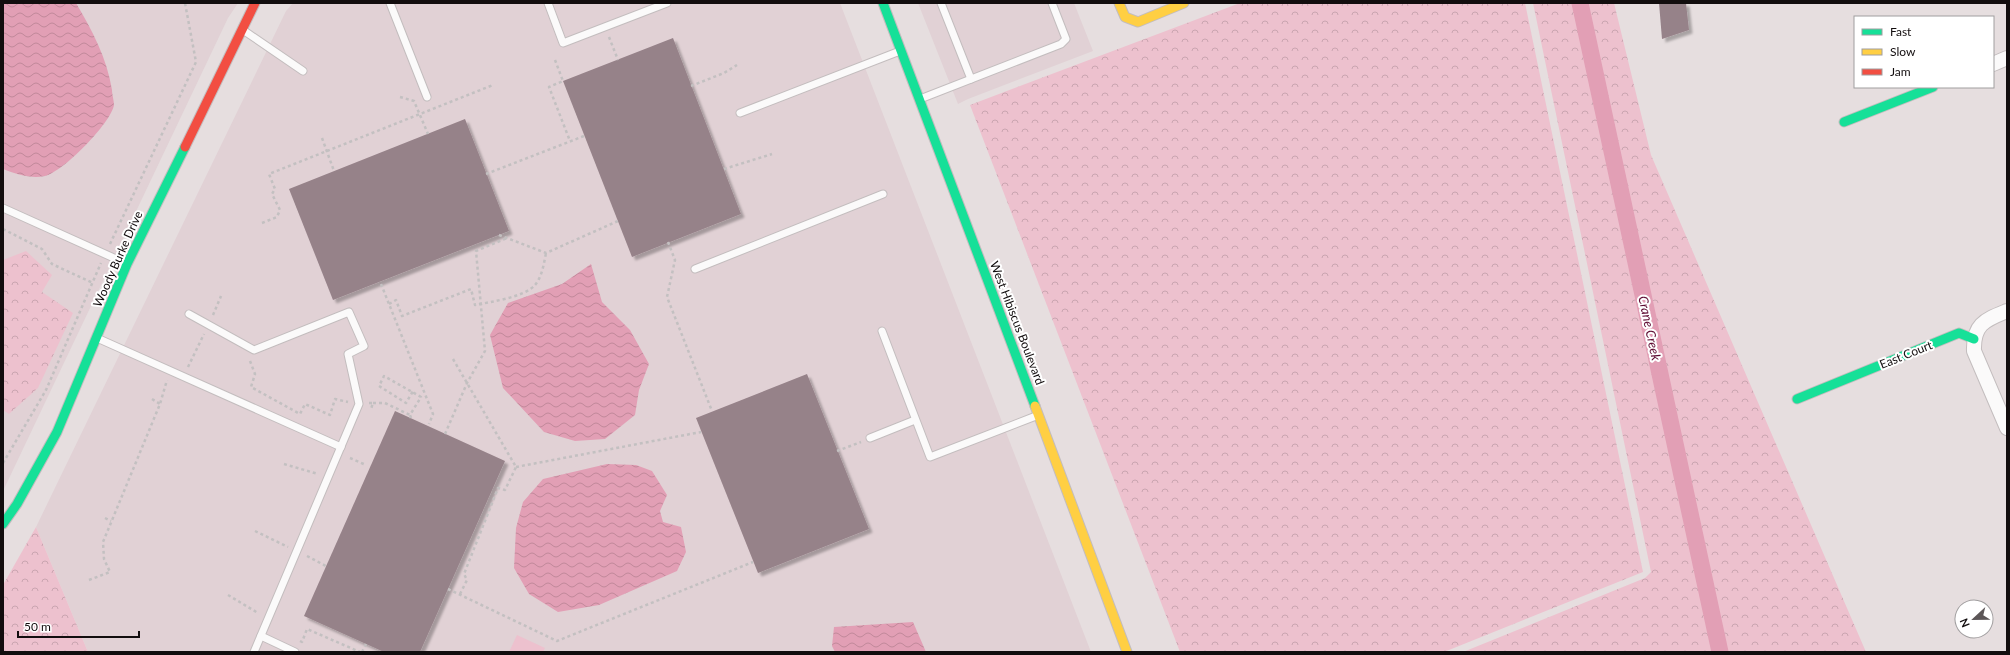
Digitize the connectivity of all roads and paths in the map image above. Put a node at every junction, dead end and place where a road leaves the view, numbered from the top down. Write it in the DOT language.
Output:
graph roads {
  1 [pos="186,3"];
  2 [pos="255,3"];
  3 [pos="390,3"];
  4 [pos="548,3"];
  5 [pos="667,3"];
  6 [pos="883,3"];
  7 [pos="941,3"];
  8 [pos="1052,3"];
  9 [pos="1119,3"];
  10 [pos="1184,3"];
  11 [pos="605,27"];
  12 [pos="242,29"];
  13 [pos="902,50"];
  14 [pos="2007,58"];
  15 [pos="554,60"];
  16 [pos="618,60"];
  17 [pos="1994,64"];
  18 [pos="737,65"];
  19 [pos="303,71"];
  20 [pos="971,79"];
  21 [pos="493,85"];
  22 [pos="691,86"];
  23 [pos="1930,88"];
  24 [pos="400,97"];
  25 [pos="427,97"];
  26 [pos="920,99"];
  27 [pos="740,113"];
  28 [pos="419,114"];
  29 [pos="1844,122"];
  30 [pos="428,134"];
  31 [pos="584,136"];
  32 [pos="322,138"];
  33 [pos="570,141"];
  34 [pos="326,150"];
  35 [pos="772,154"];
  36 [pos="724,169"];
  37 [pos="334,170"];
  38 [pos="486,174"];
  39 [pos="883,194"];
  40 [pos="3,208"];
  41 [pos="618,221"];
  42 [pos="262,223"];
  43 [pos="3,229"];
  44 [pos="499,235"];
  45 [pos="507,238"];
  46 [pos="668,242"];
  47 [pos="546,253"];
  48 [pos="105,255"];
  49 [pos="127,264"];
  50 [pos="695,269"];
  51 [pos="93,283"];
  52 [pos="381,284"];
  53 [pos="221,296"];
  54 [pos="389,304"];
  55 [pos="481,304"];
  56 [pos="2007,311"];
  57 [pos="189,314"];
  58 [pos="208,325"];
  59 [pos="882,331"];
  60 [pos="97,338"];
  61 [pos="1974,338"];
  62 [pos="453,359"];
  63 [pos="170,370"];
  64 [pos="184,377"];
  65 [pos="467,383"];
  66 [pos="413,391"];
  67 [pos="152,399"];
  68 [pos="1797,399"];
  69 [pos="373,403"];
  70 [pos="160,404"];
  71 [pos="712,411"];
  72 [pos="1038,415"];
  73 [pos="915,420"];
  74 [pos="429,424"];
  75 [pos="2007,428"];
  76 [pos="701,432"];
  77 [pos="445,434"];
  78 [pos="870,438"];
  79 [pos="341,447"];
  80 [pos="837,451"];
  81 [pos="350,458"];
  82 [pos="3,463"];
  83 [pos="284,464"];
  84 [pos="366,465"];
  85 [pos="516,467"];
  86 [pos="328,476"];
  87 [pos="104,518"];
  88 [pos="111,520"];
  89 [pos="3,524"];
  90 [pos="753,562"];
  91 [pos="89,580"];
  92 [pos="448,589"];
  93 [pos="460,594"];
  94 [pos="228,595"];
  95 [pos="268,619"];
  96 [pos="261,636"];
  97 [pos="366,644"];
  98 [pos="254,652"];
  99 [pos="295,652"];
  100 [pos="362,652"];
  101 [pos="1127,652"];
  1 -- 48 [label="path"];
  2 -- 12 [label="street, Woody Burke Drive"];
  3 -- 25 [label="lane"];
  4 -- 11 [label="lane"];
  5 -- 11 [label="lane"];
  6 -- 13 [label="street, West Hibiscus Boulevard"];
  7 -- 20 [label="lane"];
  8 -- 20 [label="lane"];
  9 -- 10 [label="street"];
  11 -- 16 [label="path"];
  12 -- 19 [label="lane"];
  12 -- 49 [label="street, Woody Burke Drive"];
  13 -- 26 [label="street, West Hibiscus Boulevard"];
  13 -- 27 [label="lane"];
  14 -- 17 [label="street"];
  15 -- 33 [label="path"];
  18 -- 22 [label="path"];
  20 -- 26 [label="lane"];
  21 -- 28 [label="path"];
  23 -- 29 [label="street"];
  24 -- 28 [label="path"];
  26 -- 72 [label="street, West Hibiscus Boulevard"];
  28 -- 30 [label="path"];
  28 -- 34 [label="path"];
  31 -- 33 [label="path"];
  32 -- 34 [label="path"];
  33 -- 38 [label="path"];
  34 -- 37 [label="path"];
  34 -- 42 [label="path"];
  35 -- 36 [label="path"];
  39 -- 50 [label="lane"];
  40 -- 48 [label="lane"];
  41 -- 47 [label="path"];
  43 -- 51 [label="path"];
  44 -- 45 [label="path"];
  45 -- 47 [label="path"];
  45 -- 55 [label="path"];
  46 -- 71 [label="path"];
  47 -- 55 [label="path"];
  48 -- 49 [label="lane"];
  48 -- 51 [label="path"];
  49 -- 60 [label="street, Woody Burke Drive"];
  51 -- 82 [label="path"];
  52 -- 54 [label="path"];
  53 -- 58 [label="path"];
  54 -- 55 [label="path"];
  54 -- 74 [label="path"];
  55 -- 65 [label="path"];
  56 -- 61 [label="street"];
  57 -- 58 [label="lane"];
  58 -- 64 [label="path"];
  58 -- 79 [label="lane"];
  59 -- 73 [label="lane"];
  60 -- 63 [label="lane"];
  60 -- 89 [label="street, Woody Burke Drive"];
  61 -- 68 [label="street, East Court"];
  61 -- 75 [label="street"];
  62 -- 65 [label="path"];
  63 -- 64 [label="lane"];
  63 -- 70 [label="path"];
  64 -- 79 [label="lane"];
  65 -- 77 [label="path"];
  65 -- 85 [label="path"];
  66 -- 66 [label="path"];
  66 -- 69 [label="path"];
  67 -- 70 [label="path"];
  70 -- 88 [label="path"];
  72 -- 73 [label="lane"];
  72 -- 101 [label="street, West Hibiscus Boulevard"];
  73 -- 78 [label="lane"];
  76 -- 85 [label="path"];
  78 -- 80 [label="path"];
  79 -- 86 [label="lane"];
  81 -- 84 [label="path"];
  83 -- 86 [label="path"];
  85 -- 93 [label="path"];
  86 -- 95 [label="lane"];
  87 -- 88 [label="path"];
  88 -- 91 [label="path"];
  90 -- 93 [label="path"];
  92 -- 93 [label="path"];
  94 -- 95 [label="path"];
  95 -- 96 [label="lane"];
  96 -- 98 [label="lane"];
  96 -- 99 [label="lane"];
  97 -- 100 [label="path"];
}
